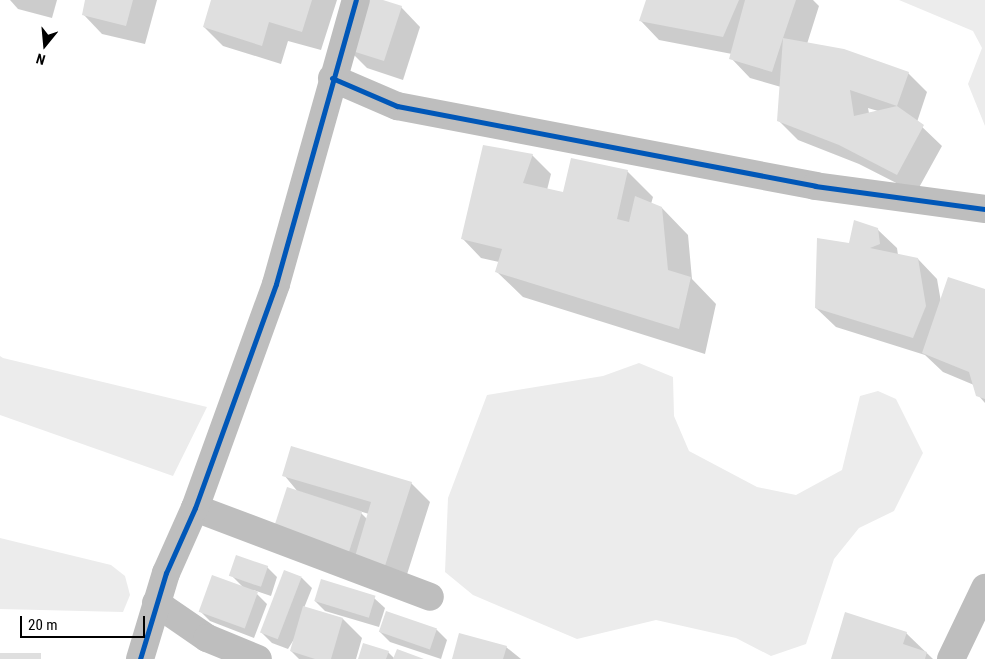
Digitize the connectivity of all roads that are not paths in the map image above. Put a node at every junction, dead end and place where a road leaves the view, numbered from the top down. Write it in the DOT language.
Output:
graph roads {
  1 [pos="356,0"];
  2 [pos="332,78"];
  3 [pos="985,209"];
  4 [pos="195,508"];
  5 [pos="985,588"];
  6 [pos="430,597"];
  7 [pos="156,603"];
  8 [pos="140,659"];
  9 [pos="258,659"];
  10 [pos="951,659"];
  1 -- 2 [label="street"];
  2 -- 3 [label="street"];
  2 -- 4 [label="street"];
  4 -- 6 [label="street"];
  4 -- 7 [label="street"];
  5 -- 10 [label="street"];
  7 -- 8 [label="street"];
  7 -- 9 [label="street"];
}
